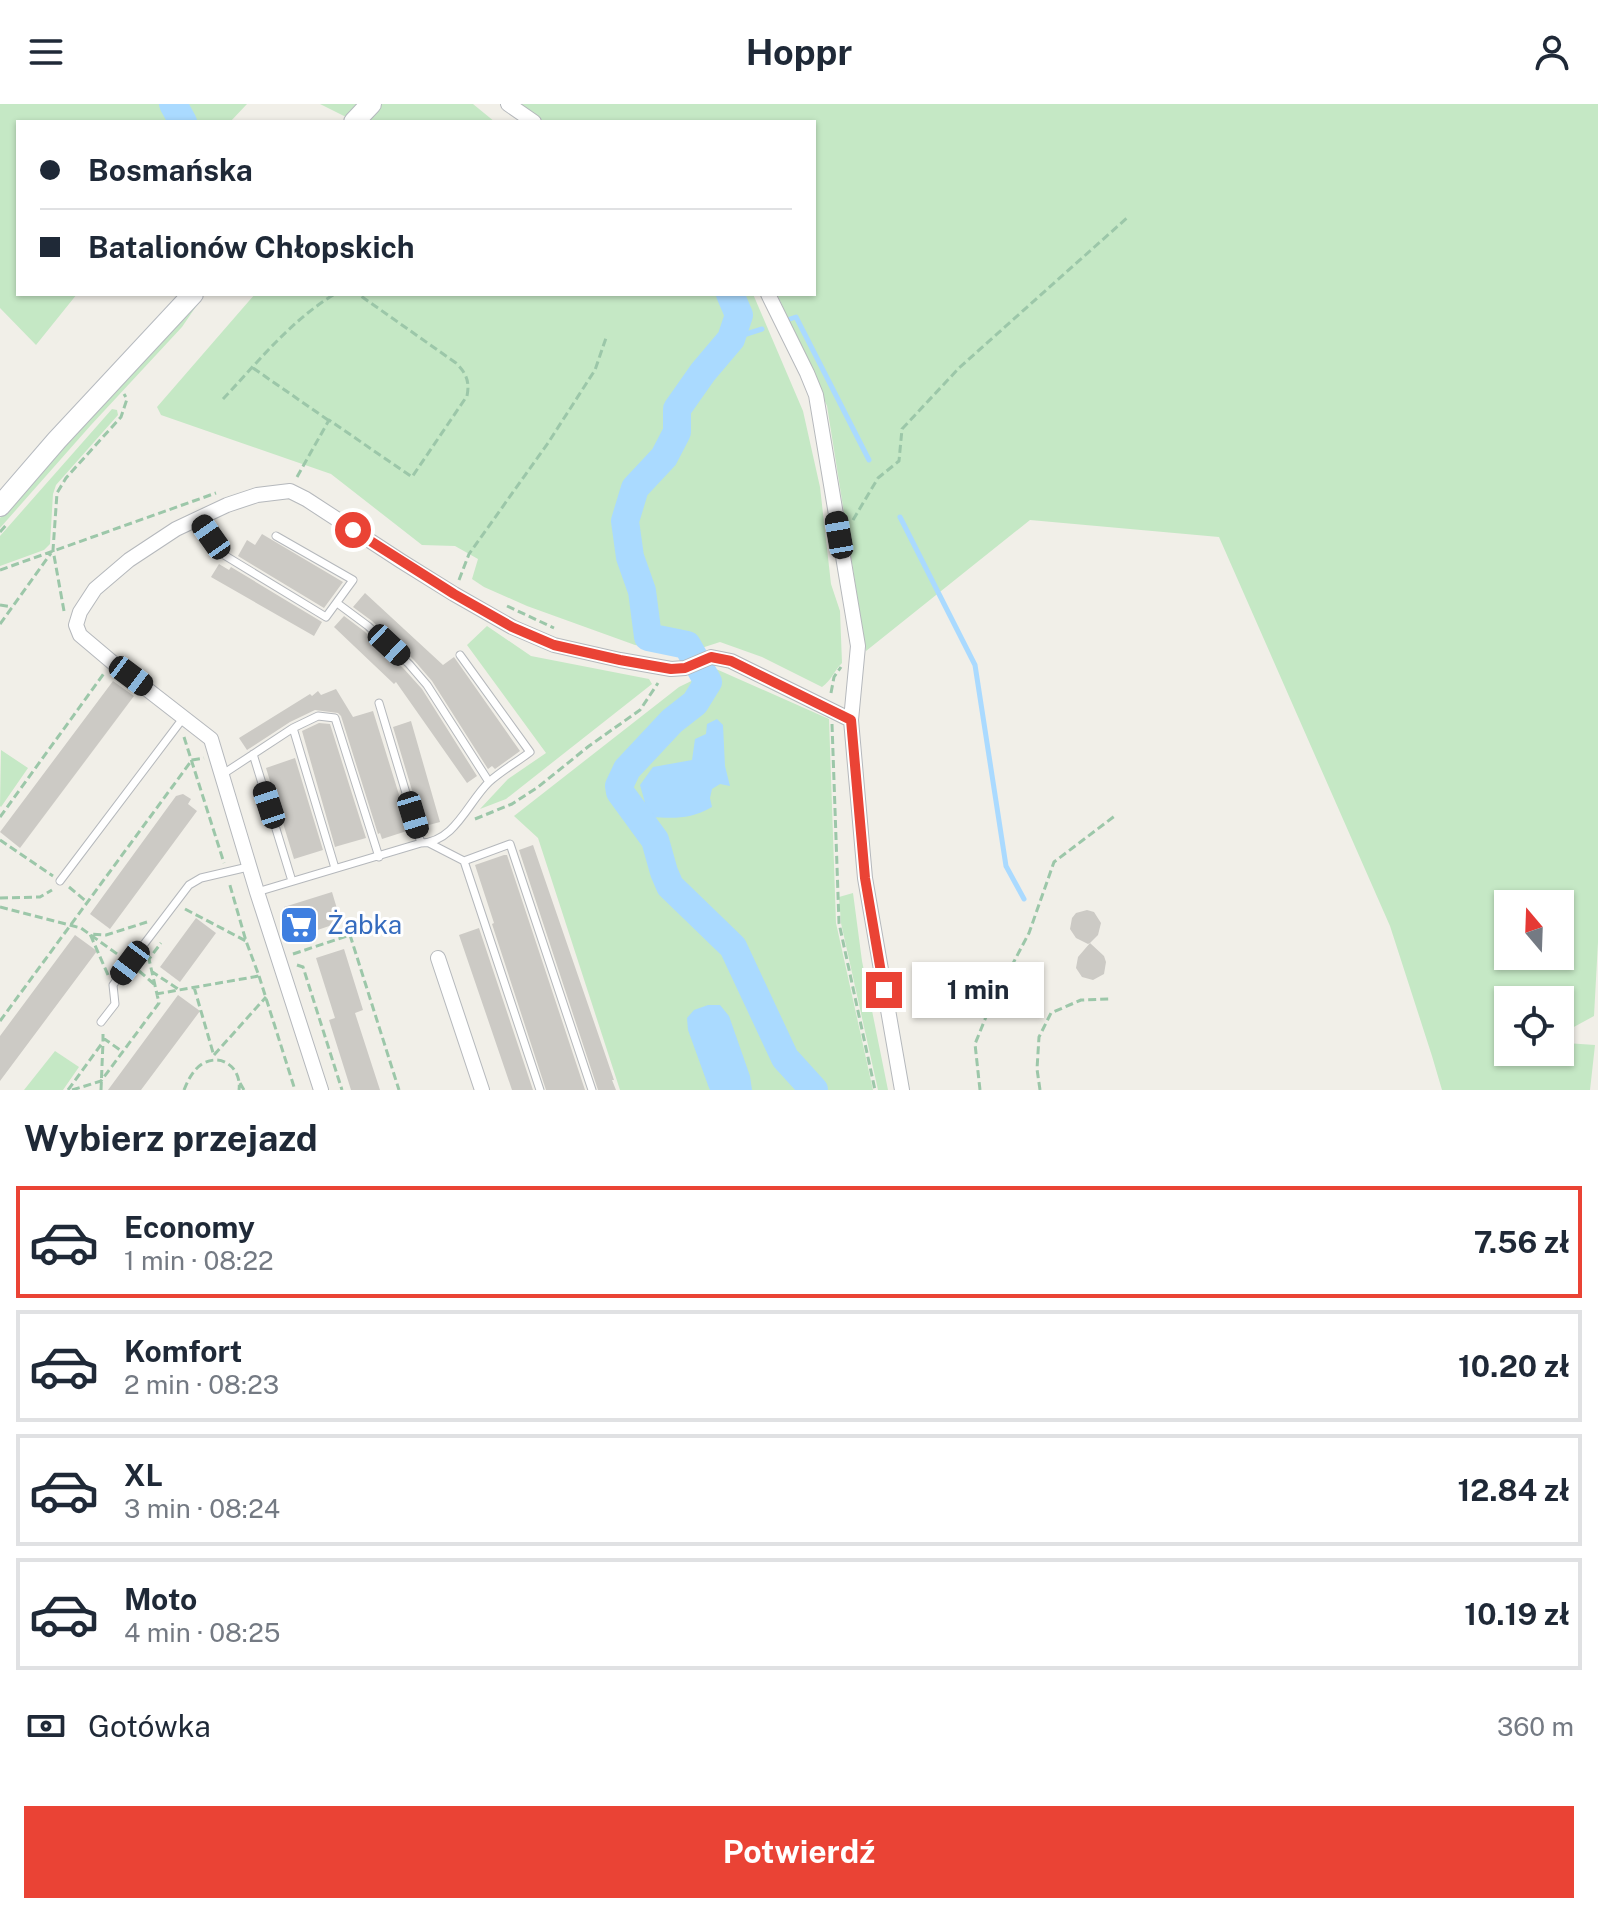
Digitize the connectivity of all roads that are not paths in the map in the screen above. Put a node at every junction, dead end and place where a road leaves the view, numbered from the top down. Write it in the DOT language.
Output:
graph roads {
  1 [pos="371,104"];
  2 [pos="508,104"];
  3 [pos="356,120"];
  4 [pos="531,120"];
  5 [pos="191,296"];
  6 [pos="769,296"];
  7 [pos="0,506"];
  8 [pos="199,518"];
  9 [pos="276,536"];
  10 [pos="337,603"];
  11 [pos="460,655"];
  12 [pos="379,703"];
  13 [pos="851,720"];
  14 [pos="180,721"];
  15 [pos="293,728"];
  16 [pos="253,754"];
  17 [pos="223,774"];
  18 [pos="489,782"];
  19 [pos="425,843"];
  20 [pos="379,857"];
  21 [pos="464,861"];
  22 [pos="249,866"];
  23 [pos="335,868"];
  24 [pos="60,881"];
  25 [pos="292,881"];
  26 [pos="257,892"];
  27 [pos="438,958"];
  28 [pos="101,1022"];
  29 [pos="321,1090"];
  30 [pos="482,1090"];
  31 [pos="540,1090"];
  32 [pos="592,1090"];
  33 [pos="902,1090"];
  1 -- 3 [label="main road"];
  2 -- 4 [label="street"];
  5 -- 7 [label="main road"];
  6 -- 13 [label="street"];
  8 -- 10 [label="lane"];
  8 -- 13 [label="street"];
  8 -- 14 [label="street"];
  9 -- 10 [label="lane"];
  10 -- 18 [label="lane"];
  11 -- 18 [label="lane"];
  12 -- 19 [label="lane"];
  13 -- 33 [label="street"];
  14 -- 17 [label="street"];
  14 -- 24 [label="lane"];
  15 -- 16 [label="lane"];
  15 -- 20 [label="lane"];
  15 -- 23 [label="lane"];
  16 -- 17 [label="lane"];
  16 -- 25 [label="lane"];
  17 -- 22 [label="street"];
  18 -- 19 [label="lane"];
  19 -- 20 [label="lane"];
  19 -- 21 [label="lane"];
  20 -- 23 [label="lane"];
  21 -- 31 [label="lane"];
  21 -- 32 [label="lane"];
  22 -- 26 [label="street"];
  22 -- 28 [label="lane"];
  23 -- 25 [label="lane"];
  25 -- 26 [label="lane"];
  26 -- 29 [label="street"];
  27 -- 30 [label="street"];
}
